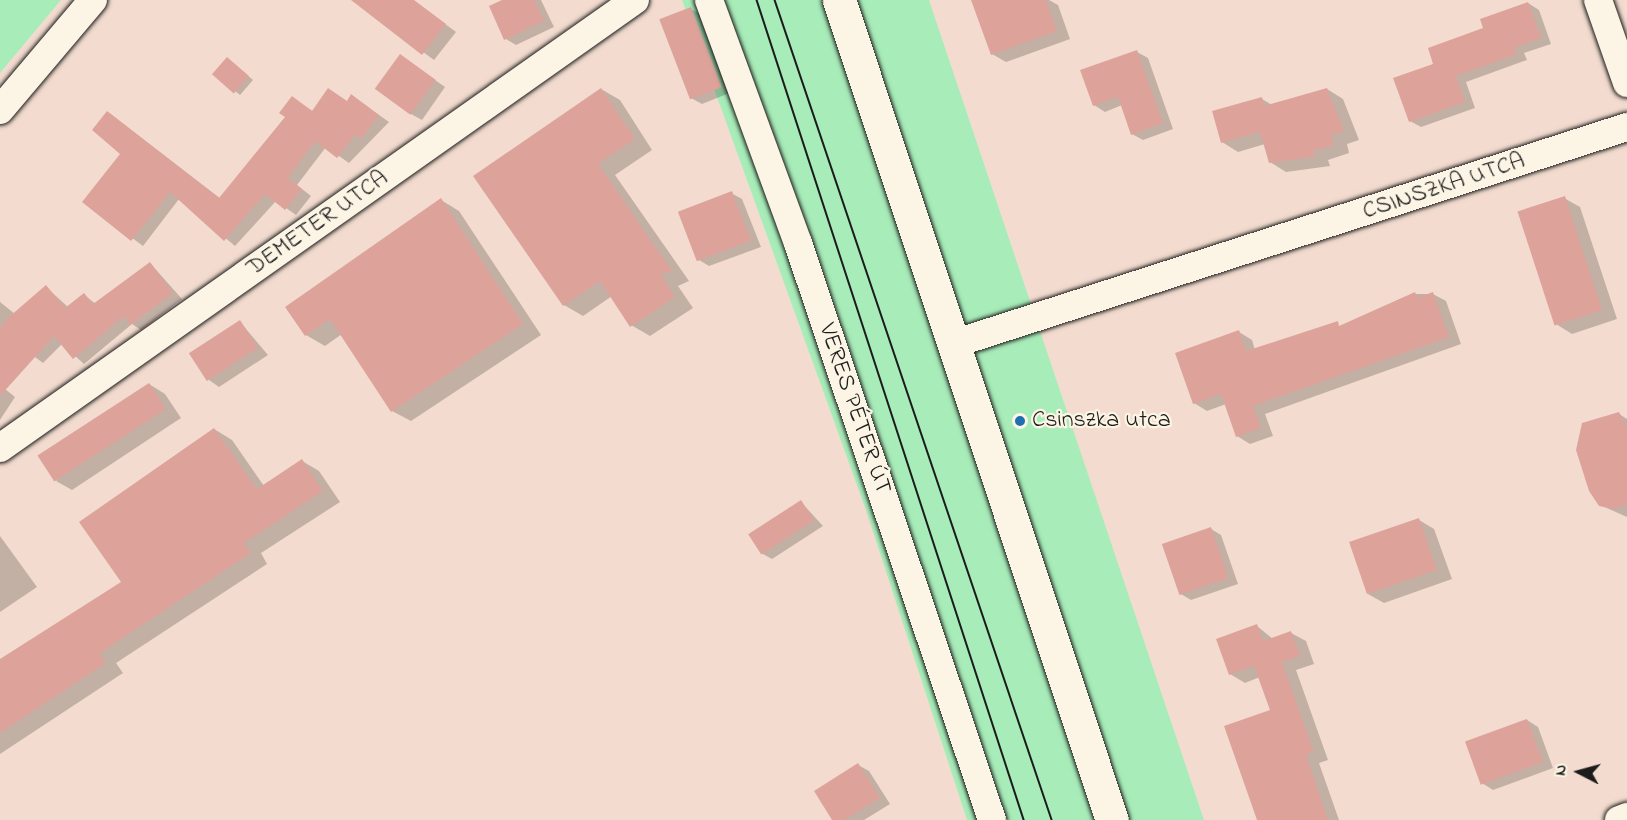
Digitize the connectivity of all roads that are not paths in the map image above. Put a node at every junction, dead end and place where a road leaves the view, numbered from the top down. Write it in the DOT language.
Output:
graph roads {
  1 [pos="93,0"];
  2 [pos="635,0"];
  3 [pos="709,0"];
  4 [pos="839,0"];
  5 [pos="1598,0"];
  6 [pos="1627,83"];
  7 [pos="0,110"];
  8 [pos="1627,127"];
  9 [pos="953,344"];
  10 [pos="0,448"];
  11 [pos="1627,817"];
  12 [pos="992,820"];
  13 [pos="1112,820"];
  14 [pos="1619,820"];
  1 -- 7 [label="street"];
  2 -- 10 [label="street, DEMETER UTCA"];
  3 -- 12 [label="street, VERES PÉTER ÚT"];
  4 -- 9 [label="main road"];
  5 -- 6 [label="street"];
  8 -- 9 [label="street, CSINSZKA UTCA"];
  9 -- 13 [label="main road"];
  11 -- 14 [label="street"];
}
